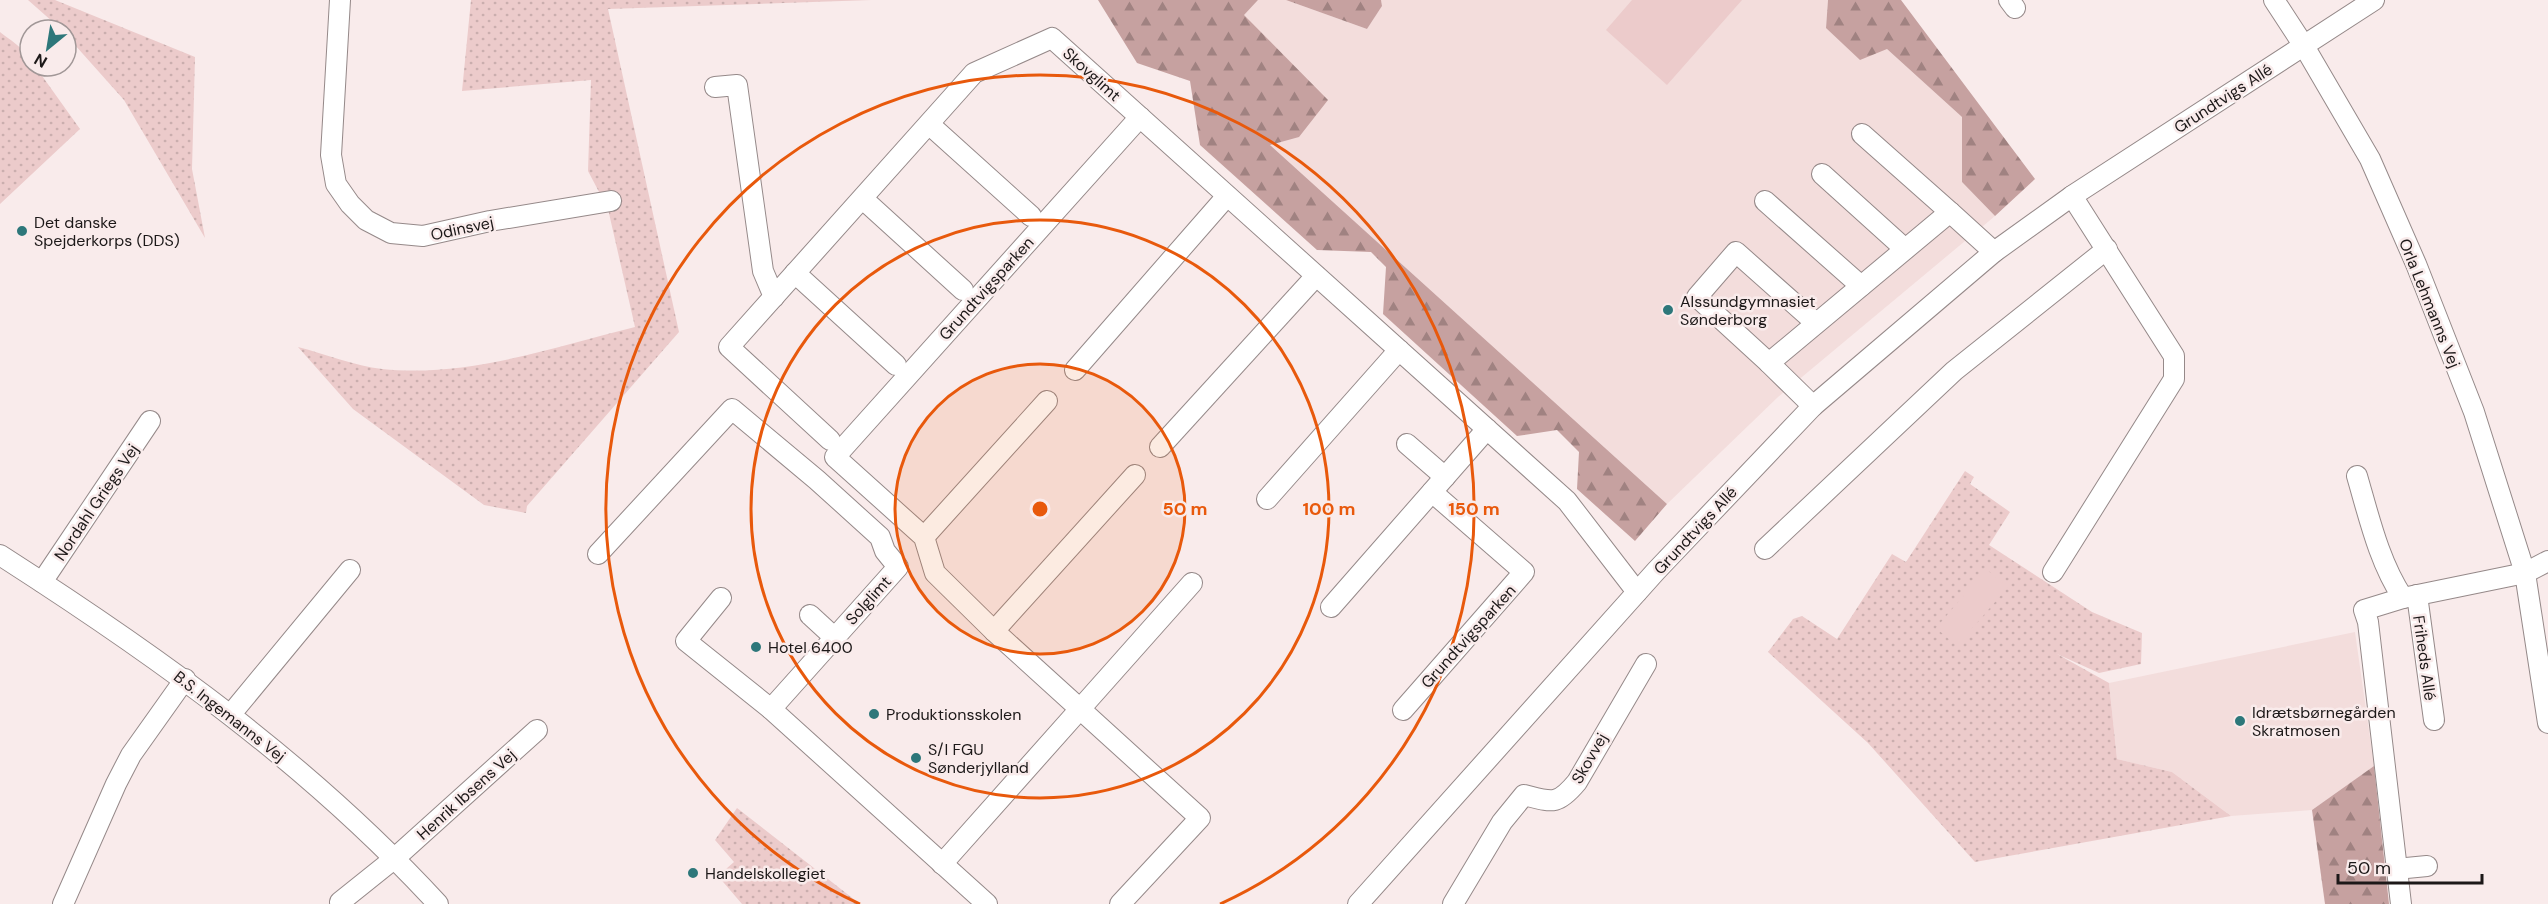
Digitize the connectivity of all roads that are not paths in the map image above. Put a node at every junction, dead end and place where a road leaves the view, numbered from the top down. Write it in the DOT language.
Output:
graph roads {
  1 [pos="340,0"];
  2 [pos="2274,0"];
  3 [pos="2374,0"];
  4 [pos="2304,46"];
  5 [pos="716,87"];
  6 [pos="1140,117"];
  7 [pos="930,125"];
  8 [pos="1862,134"];
  9 [pos="1822,174"];
  10 [pos="1227,196"];
  11 [pos="2072,196"];
  12 [pos="863,199"];
  13 [pos="611,201"];
  14 [pos="1765,201"];
  15 [pos="1950,212"];
  16 [pos="1031,216"];
  17 [pos="1905,249"];
  18 [pos="2107,249"];
  19 [pos="1994,252"];
  20 [pos="795,273"];
  21 [pos="1316,276"];
  22 [pos="1861,286"];
  23 [pos="963,290"];
  24 [pos="774,297"];
  25 [pos="1816,324"];
  26 [pos="1399,350"];
  27 [pos="1769,363"];
  28 [pos="896,365"];
  29 [pos="1075,370"];
  30 [pos="1047,401"];
  31 [pos="1813,406"];
  32 [pos="150,421"];
  33 [pos="1487,429"];
  34 [pos="830,440"];
  35 [pos="1407,444"];
  36 [pos="1160,447"];
  37 [pos="1135,475"];
  38 [pos="2357,476"];
  39 [pos="1438,485"];
  40 [pos="1267,499"];
  41 [pos="924,537"];
  42 [pos="1765,549"];
  43 [pos="598,554"];
  44 [pos="0,555"];
  45 [pos="2548,561"];
  46 [pos="350,570"];
  47 [pos="2053,572"];
  48 [pos="2525,573"];
  49 [pos="42,582"];
  50 [pos="1192,583"];
  51 [pos="1637,592"];
  52 [pos="2410,597"];
  53 [pos="721,598"];
  54 [pos="1331,607"];
  55 [pos="810,615"];
  56 [pos="994,631"];
  57 [pos="835,638"];
  58 [pos="1646,664"];
  59 [pos="185,679"];
  60 [pos="771,709"];
  61 [pos="1080,709"];
  62 [pos="1403,710"];
  63 [pos="231,714"];
  64 [pos="2434,720"];
  65 [pos="2548,723"];
  66 [pos="537,730"];
  67 [pos="395,858"];
  68 [pos="942,864"];
  69 [pos="2427,866"];
  70 [pos="2396,869"];
  71 [pos="340,902"];
  72 [pos="63,904"];
  73 [pos="438,904"];
  74 [pos="987,904"];
  75 [pos="1120,904"];
  76 [pos="1358,904"];
  77 [pos="1453,904"];
  78 [pos="2401,904"];
  1 -- 13 [label="street, Odinsvej"];
  2 -- 4 [label="street, Orla Lehmanns Vej"];
  3 -- 4 [label="street, Grundtvigs Allé"];
  4 -- 11 [label="street, Grundtvigs Allé"];
  4 -- 48 [label="street, Orla Lehmanns Vej"];
  5 -- 24 [label="street"];
  6 -- 7 [label="street, Skovglimt"];
  6 -- 10 [label="street"];
  6 -- 41 [label="street, Grundtvigsparken"];
  7 -- 12 [label="street, Skovglimt"];
  7 -- 16 [label="street"];
  8 -- 15 [label="street"];
  9 -- 17 [label="street"];
  10 -- 21 [label="street"];
  10 -- 29 [label="street"];
  11 -- 18 [label="street"];
  11 -- 19 [label="street, Grundtvigs Allé"];
  12 -- 20 [label="street, Skovglimt"];
  12 -- 23 [label="street"];
  14 -- 22 [label="street"];
  15 -- 17 [label="street"];
  15 -- 19 [label="street"];
  17 -- 22 [label="street"];
  18 -- 42 [label="street"];
  18 -- 47 [label="street"];
  19 -- 31 [label="street, Grundtvigs Allé"];
  20 -- 24 [label="street, Skovglimt"];
  20 -- 28 [label="street"];
  21 -- 26 [label="street"];
  21 -- 36 [label="street"];
  22 -- 25 [label="street"];
  24 -- 34 [label="street, Skovglimt"];
  25 -- 27 [label="street"];
  25 -- 27 [label="street"];
  26 -- 33 [label="street"];
  26 -- 40 [label="street"];
  27 -- 31 [label="street"];
  30 -- 41 [label="street"];
  31 -- 51 [label="street, Grundtvigs Allé"];
  32 -- 49 [label="street, Nordahl Griegs Vej"];
  33 -- 39 [label="street"];
  33 -- 51 [label="street"];
  35 -- 39 [label="street"];
  37 -- 56 [label="street"];
  38 -- 52 [label="street"];
  39 -- 54 [label="street"];
  39 -- 62 [label="street, Grundtvigsparken"];
  41 -- 56 [label="street"];
  43 -- 57 [label="street, Solglimt"];
  44 -- 49 [label="street, B.S. Ingemanns Vej"];
  45 -- 48 [label="street, Friheds Allé"];
  46 -- 63 [label="street"];
  48 -- 52 [label="street, Friheds Allé"];
  48 -- 65 [label="street"];
  49 -- 59 [label="street, B.S. Ingemanns Vej"];
  50 -- 61 [label="street"];
  51 -- 76 [label="street, Grundtvigs Allé"];
  52 -- 64 [label="street, Friheds Allé"];
  52 -- 70 [label="street, Friheds Allé"];
  53 -- 60 [label="street"];
  55 -- 57 [label="street"];
  56 -- 61 [label="street"];
  57 -- 60 [label="street, Solglimt"];
  58 -- 77 [label="street, Skovvej"];
  59 -- 63 [label="street, B.S. Ingemanns Vej"];
  59 -- 72 [label="street"];
  60 -- 68 [label="street"];
  61 -- 68 [label="street"];
  61 -- 75 [label="street"];
  63 -- 67 [label="street, B.S. Ingemanns Vej"];
  66 -- 67 [label="street, Henrik Ibsens Vej"];
  67 -- 71 [label="street, Henrik Ibsens Vej"];
  67 -- 73 [label="street, B.S. Ingemanns Vej"];
  68 -- 74 [label="street"];
  69 -- 70 [label="street"];
  70 -- 78 [label="street, Friheds Allé"];
}
